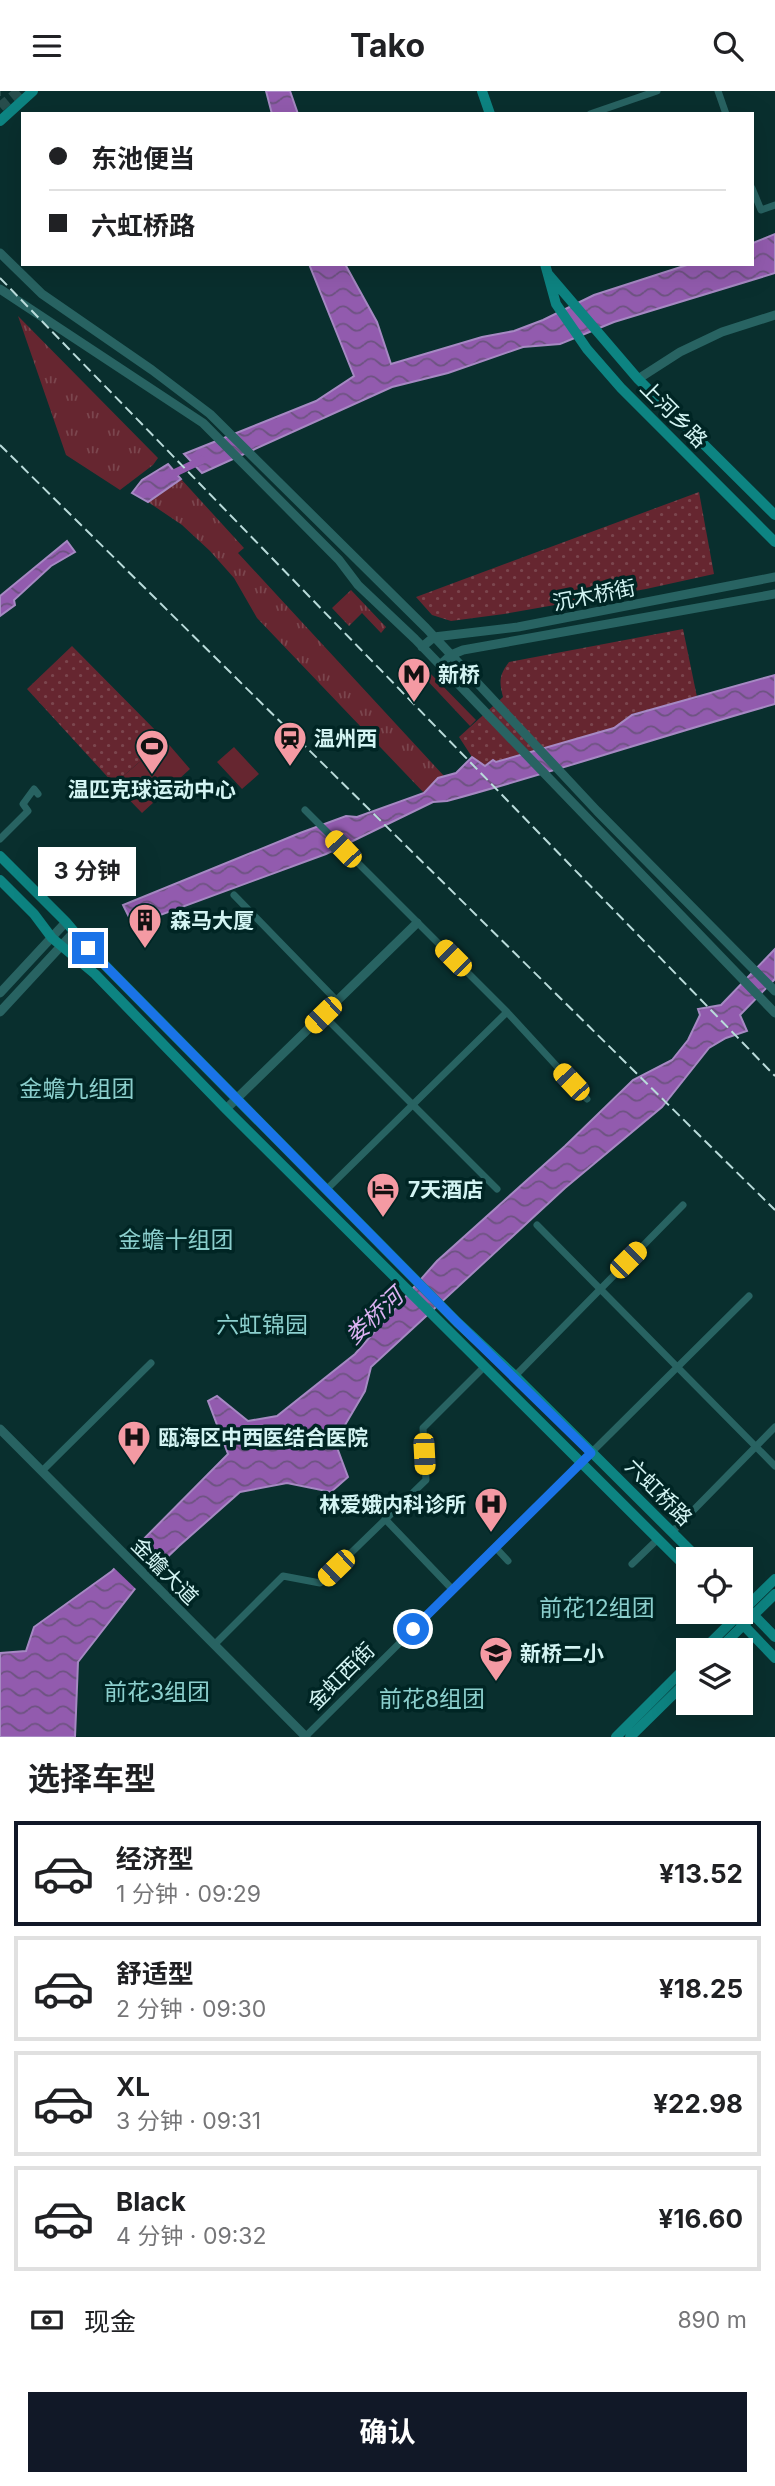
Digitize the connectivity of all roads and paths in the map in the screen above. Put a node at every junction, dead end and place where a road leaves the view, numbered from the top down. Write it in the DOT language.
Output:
graph roads {
  1 [pos="33,91"];
  2 [pos="482,91"];
  3 [pos="657,91"];
  4 [pos="718,91"];
  5 [pos="489,112"];
  6 [pos="596,112"];
  7 [pos="725,112"];
  8 [pos="0,121"];
  9 [pos="754,193"];
  10 [pos="775,205"];
  11 [pos="0,253"];
  12 [pos="546,269"];
  13 [pos="0,289"];
  14 [pos="775,315"];
  15 [pos="638,379"];
  16 [pos="775,515"];
  17 [pos="775,542"];
  18 [pos="775,577"];
  19 [pos="775,594"];
  20 [pos="434,637"];
  21 [pos="422,647"];
  22 [pos="451,655"];
  23 [pos="439,666"];
  24 [pos="38,794"];
  25 [pos="305,810"];
  26 [pos="0,839"];
  27 [pos="0,856"];
  28 [pos="0,880"];
  29 [pos="234,895"];
  30 [pos="66,922"];
  31 [pos="416,923"];
  32 [pos="74,932"];
  33 [pos="52,938"];
  34 [pos="61,946"];
  35 [pos="775,991"];
  36 [pos="0,993"];
  37 [pos="337,1002"];
  38 [pos="0,1012"];
  39 [pos="507,1012"];
  40 [pos="775,1013"];
  41 [pos="323,1015"];
  42 [pos="587,1099"];
  43 [pos="236,1100"];
  44 [pos="412,1105"];
  45 [pos="226,1109"];
  46 [pos="497,1189"];
  47 [pos="326,1190"];
  48 [pos="683,1205"];
  49 [pos="537,1225"];
  50 [pos="600,1289"];
  51 [pos="749,1296"];
  52 [pos="150,1363"];
  53 [pos="485,1366"];
  54 [pos="677,1367"];
  55 [pos="514,1376"];
  56 [pos="775,1427"];
  57 [pos="0,1429"];
  58 [pos="755,1446"];
  59 [pos="591,1453"];
  60 [pos="582,1462"];
  61 [pos="775,1467"];
  62 [pos="41,1471"];
  63 [pos="386,1519"];
  64 [pos="671,1532"];
  65 [pos="658,1539"];
  66 [pos="687,1547"];
  67 [pos="496,1548"];
  68 [pos="676,1557"];
  69 [pos="508,1561"];
  70 [pos="632,1564"];
  71 [pos="775,1579"];
  72 [pos="453,1590"];
  73 [pos="775,1594"];
  74 [pos="753,1602"];
  75 [pos="753,1605"];
  76 [pos="753,1614"];
  77 [pos="730,1624"];
  78 [pos="743,1624"];
  79 [pos="775,1637"];
  80 [pos="715,1638"];
  81 [pos="214,1645"];
  82 [pos="775,1658"];
  83 [pos="676,1677"];
  84 [pos="676,1692"];
  85 [pos="305,1737"];
  86 [pos="616,1737"];
  87 [pos="630,1737"];
  1 -- 8 [label="main road"];
  2 -- 5 [label="main road"];
  3 -- 6 [label="street"];
  4 -- 7 [label="street"];
  9 -- 10 [label="street"];
  11 -- 20 [label="street"];
  12 -- 15 [label="main road, 上河乡路"];
  12 -- 17 [label="main road, 上河乡路"];
  13 -- 21 [label="street"];
  14 -- 15 [label="street"];
  15 -- 16 [label="main road, 上河乡路"];
  18 -- 20 [label="street, 沉木桥街"];
  19 -- 22 [label="street, 沉木桥街"];
  20 -- 21 [label="street"];
  20 -- 22 [label="street"];
  21 -- 23 [label="street"];
  22 -- 23 [label="street, 沉木桥街"];
  22 -- 35 [label="street"];
  23 -- 40 [label="street"];
  24 -- 26 [label="street"];
  25 -- 31 [label="street"];
  27 -- 30 [label="main road, 六虹桥路"];
  28 -- 33 [label="main road, 六虹桥路"];
  29 -- 37 [label="street"];
  30 -- 32 [label="main road, 六虹桥路"];
  30 -- 33 [label="street"];
  31 -- 37 [label="street"];
  31 -- 39 [label="street"];
  32 -- 34 [label="street"];
  32 -- 43 [label="main road, 六虹桥路"];
  33 -- 34 [label="main road, 六虹桥路"];
  33 -- 36 [label="street"];
  34 -- 38 [label="street"];
  34 -- 45 [label="main road, 六虹桥路"];
  37 -- 41 [label="street"];
  39 -- 42 [label="street"];
  39 -- 44 [label="street"];
  41 -- 43 [label="street"];
  41 -- 44 [label="street"];
  43 -- 45 [label="street"];
  43 -- 47 [label="main road, 六虹桥路"];
  44 -- 46 [label="street"];
  44 -- 47 [label="street"];
  45 -- 53 [label="main road, 六虹桥路"];
  47 -- 55 [label="main road, 六虹桥路"];
  48 -- 50 [label="street"];
  49 -- 50 [label="street"];
  50 -- 54 [label="street"];
  50 -- 55 [label="street"];
  51 -- 54 [label="street, 金虹西街"];
  52 -- 62 [label="street"];
  53 -- 60 [label="main road, 六虹桥路"];
  53 -- 63 [label="street"];
  54 -- 58 [label="street"];
  54 -- 59 [label="street, 金虹西街"];
  55 -- 59 [label="main road, 六虹桥路"];
  56 -- 58 [label="street"];
  57 -- 62 [label="street, 金蟾大道"];
  58 -- 61 [label="street"];
  58 -- 64 [label="street"];
  59 -- 60 [label="street, 金虹西街"];
  59 -- 64 [label="main road, 六虹桥路"];
  60 -- 65 [label="main road, 六虹桥路"];
  60 -- 67 [label="street, 金虹西街"];
  62 -- 81 [label="street, 金蟾大道"];
  63 -- 72 [label="street"];
  63 -- 81 [label="street"];
  64 -- 66 [label="main road, 六虹桥路"];
  65 -- 68 [label="main road, 六虹桥路"];
  65 -- 70 [label="street"];
  67 -- 69 [label="street"];
  67 -- 72 [label="street, 金虹西街"];
  71 -- 74 [label="main road"];
  72 -- 85 [label="street, 金虹西街"];
  73 -- 75 [label="main road"];
  76 -- 79 [label="main road"];
  77 -- 80 [label="main road"];
  78 -- 82 [label="main road"];
  81 -- 85 [label="street, 金蟾大道"];
  83 -- 86 [label="main road"];
  84 -- 87 [label="main road"];
}
